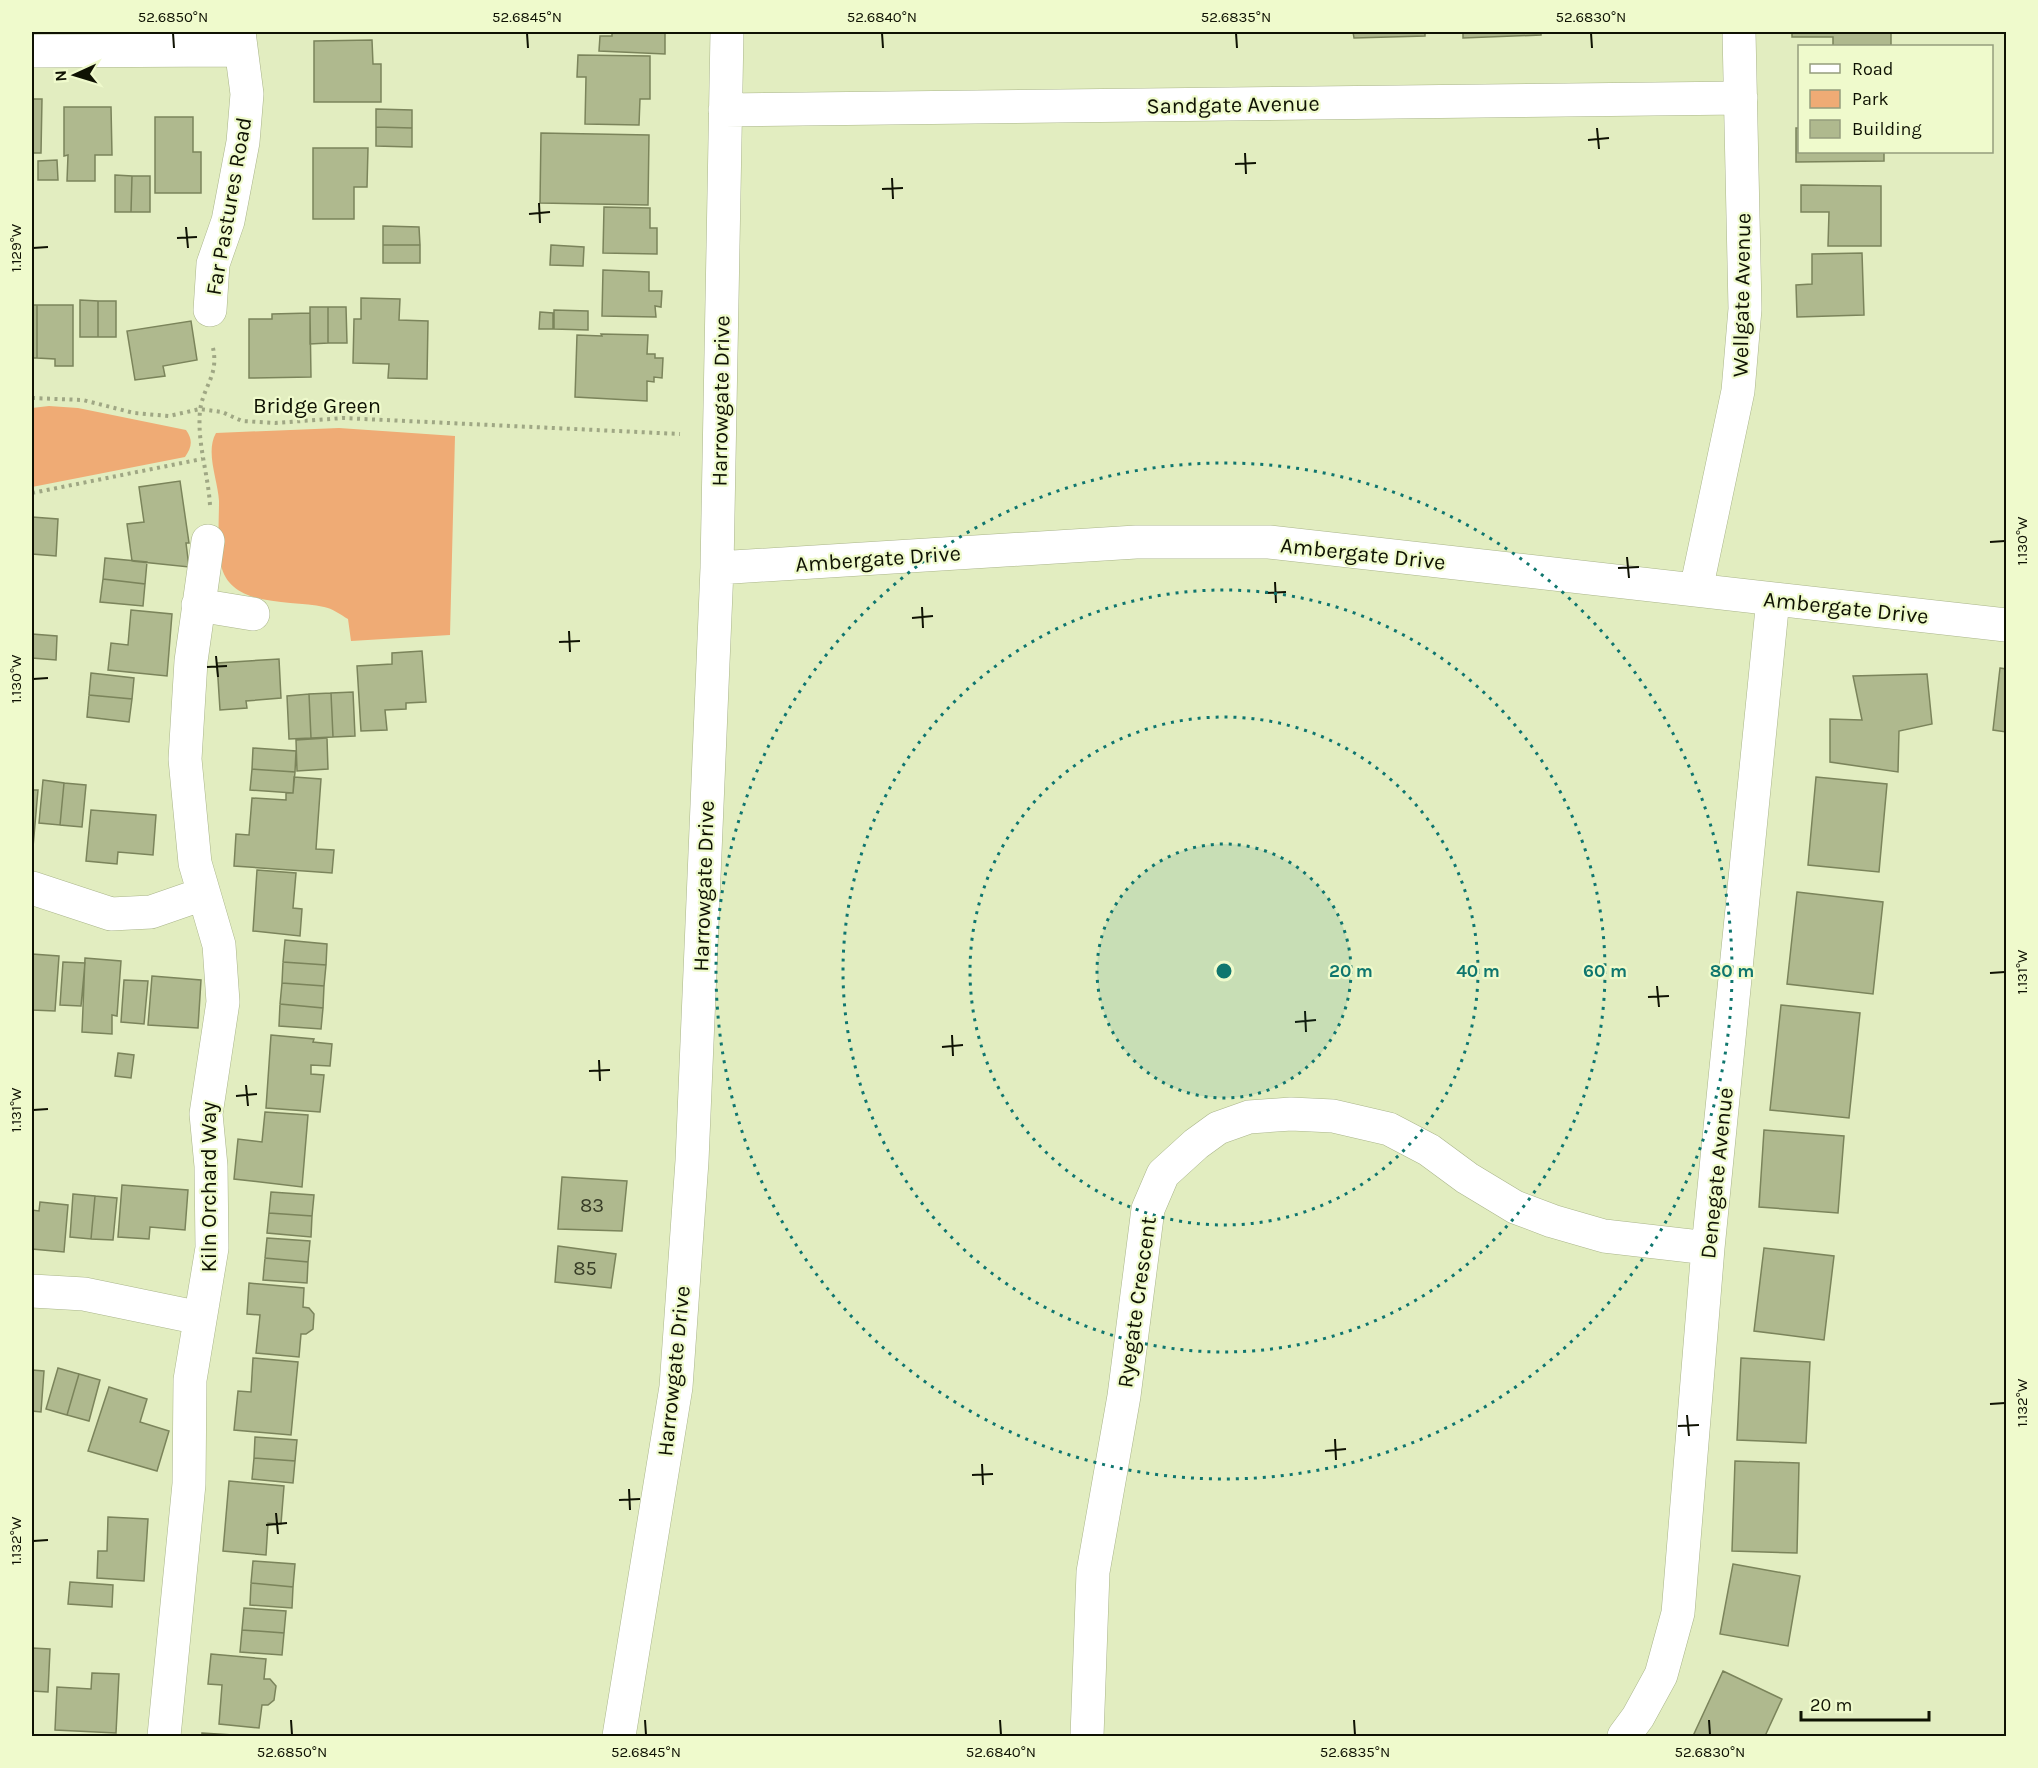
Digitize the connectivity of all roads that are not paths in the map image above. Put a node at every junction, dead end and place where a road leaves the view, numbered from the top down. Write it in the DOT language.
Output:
graph roads {
  1 [pos="726,32"];
  2 [pos="1739,32"];
  3 [pos="140,41"];
  4 [pos="239,41"];
  5 [pos="32,51"];
  6 [pos="1741,98"];
  7 [pos="725,110"];
  8 [pos="210,310"];
  9 [pos="208,541"];
  10 [pos="717,568"];
  11 [pos="1696,590"];
  12 [pos="1773,598"];
  13 [pos="198,605"];
  14 [pos="253,614"];
  15 [pos="2007,625"];
  16 [pos="32,888"];
  17 [pos="203,894"];
  18 [pos="1708,1248"];
  19 [pos="32,1291"];
  20 [pos="200,1318"];
  21 [pos="164,1737"];
  22 [pos="619,1737"];
  23 [pos="1088,1737"];
  24 [pos="1624,1737"];
  1 -- 7 [label="street, Harrowgate Drive"];
  2 -- 6 [label="street, Wellgate Avenue"];
  3 -- 4 [label="street"];
  3 -- 5 [label="street"];
  4 -- 8 [label="street, Far Pastures Road"];
  6 -- 7 [label="street, Sandgate Avenue"];
  6 -- 11 [label="street, Wellgate Avenue"];
  7 -- 10 [label="street, Harrowgate Drive"];
  9 -- 13 [label="street, Kiln Orchard Way"];
  10 -- 11 [label="street, Ambergate Drive"];
  10 -- 22 [label="street, Harrowgate Drive"];
  11 -- 12 [label="street, Ambergate Drive"];
  12 -- 15 [label="street, Ambergate Drive"];
  12 -- 18 [label="street, Denegate Avenue"];
  13 -- 14 [label="street"];
  13 -- 17 [label="street, Kiln Orchard Way"];
  16 -- 17 [label="street"];
  17 -- 20 [label="street, Kiln Orchard Way"];
  18 -- 23 [label="street, Ryegate Crescent"];
  18 -- 24 [label="street, Denegate Avenue"];
  19 -- 20 [label="street"];
  20 -- 21 [label="street, Kiln Orchard Way"];
}
